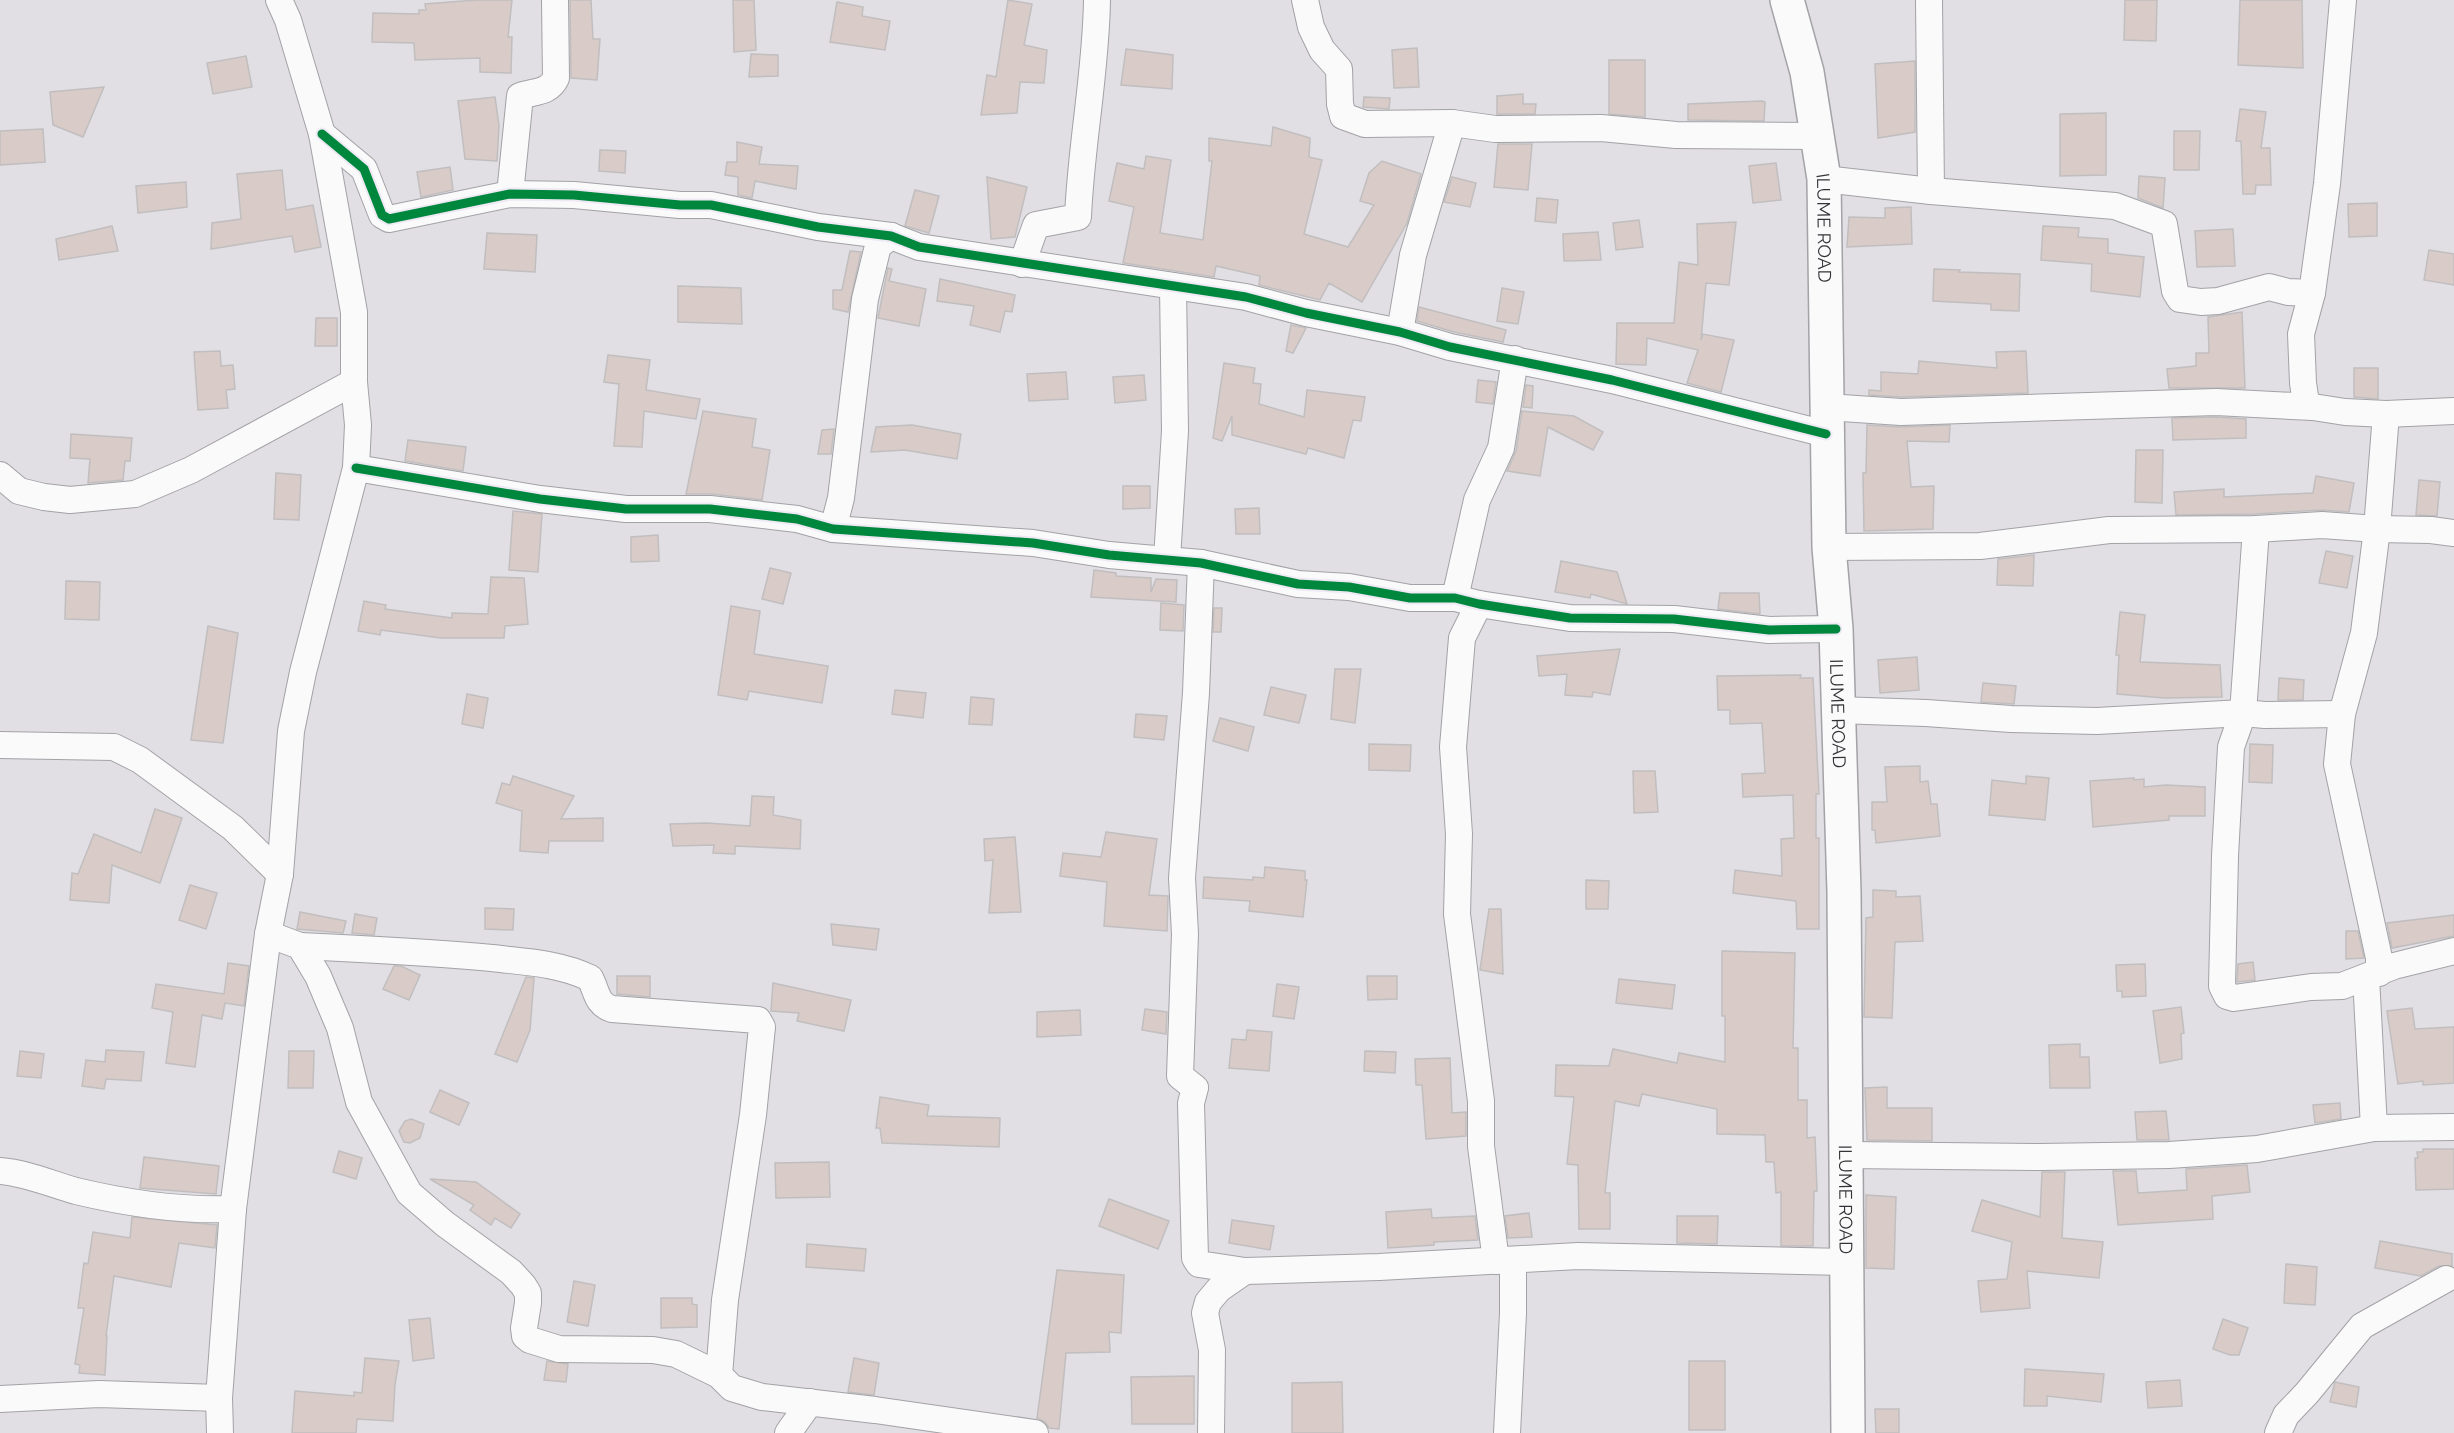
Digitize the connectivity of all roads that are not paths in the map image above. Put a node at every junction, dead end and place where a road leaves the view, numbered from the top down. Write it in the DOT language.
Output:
graph roads {
  1 [pos="279,0"];
  2 [pos="555,0"];
  3 [pos="1097,0"];
  4 [pos="1305,0"];
  5 [pos="1787,0"];
  6 [pos="1929,0"];
  7 [pos="2343,0"];
  8 [pos="1452,123"];
  9 [pos="322,134"];
  10 [pos="1819,136"];
  11 [pos="1824,179"];
  12 [pos="1931,191"];
  13 [pos="510,194"];
  14 [pos="891,236"];
  15 [pos="1022,264"];
  16 [pos="1173,286"];
  17 [pos="2312,293"];
  18 [pos="1400,332"];
  19 [pos="1515,359"];
  20 [pos="354,382"];
  21 [pos="2313,407"];
  22 [pos="2454,411"];
  23 [pos="2386,414"];
  24 [pos="1826,421"];
  25 [pos="356,468"];
  26 [pos="0,475"];
  27 [pos="833,529"];
  28 [pos="2256,529"];
  29 [pos="2377,529"];
  30 [pos="2454,533"];
  31 [pos="1829,546"];
  32 [pos="1167,559"];
  33 [pos="1201,563"];
  34 [pos="1467,601"];
  35 [pos="1836,629"];
  36 [pos="1838,710"];
  37 [pos="2243,713"];
  38 [pos="2342,714"];
  39 [pos="0,745"];
  40 [pos="280,874"];
  41 [pos="268,934"];
  42 [pos="300,946"];
  43 [pos="2454,951"];
  44 [pos="2372,975"];
  45 [pos="2454,1127"];
  46 [pos="2374,1128"];
  47 [pos="1847,1155"];
  48 [pos="0,1171"];
  49 [pos="232,1209"];
  50 [pos="1504,1261"];
  51 [pos="1846,1262"];
  52 [pos="1245,1272"];
  53 [pos="2446,1279"];
  54 [pos="718,1375"];
  55 [pos="219,1398"];
  56 [pos="0,1399"];
  57 [pos="810,1402"];
  58 [pos="220,1433"];
  59 [pos="788,1433"];
  60 [pos="1035,1433"];
  61 [pos="1211,1433"];
  62 [pos="1508,1433"];
  63 [pos="1848,1433"];
  64 [pos="2278,1433"];
  1 -- 9 [label="street"];
  2 -- 13 [label="street"];
  3 -- 15 [label="street"];
  4 -- 8 [label="street"];
  5 -- 10 [label="street, ILUME ROAD"];
  6 -- 12 [label="street"];
  7 -- 17 [label="street"];
  8 -- 10 [label="street"];
  8 -- 18 [label="street"];
  9 -- 13 [label="street"];
  9 -- 20 [label="street"];
  10 -- 11 [label="street, ILUME ROAD"];
  11 -- 12 [label="street"];
  11 -- 24 [label="street, ILUME ROAD"];
  12 -- 17 [label="street"];
  13 -- 14 [label="street"];
  14 -- 15 [label="street"];
  14 -- 27 [label="street"];
  15 -- 16 [label="street"];
  16 -- 18 [label="street"];
  16 -- 32 [label="street"];
  17 -- 21 [label="street"];
  18 -- 19 [label="street"];
  19 -- 24 [label="street"];
  19 -- 34 [label="street"];
  20 -- 25 [label="street"];
  20 -- 26 [label="street"];
  21 -- 23 [label="street"];
  21 -- 24 [label="street"];
  22 -- 23 [label="street"];
  23 -- 29 [label="street"];
  24 -- 31 [label="street, ILUME ROAD"];
  25 -- 27 [label="street"];
  25 -- 40 [label="street"];
  27 -- 32 [label="street"];
  28 -- 29 [label="street"];
  28 -- 31 [label="street"];
  28 -- 37 [label="street"];
  29 -- 30 [label="street"];
  29 -- 38 [label="street"];
  31 -- 35 [label="street, ILUME ROAD"];
  32 -- 33 [label="street"];
  33 -- 34 [label="street"];
  33 -- 52 [label="street"];
  34 -- 35 [label="street"];
  34 -- 50 [label="street"];
  35 -- 36 [label="street, ILUME ROAD"];
  36 -- 37 [label="street"];
  36 -- 47 [label="street, ILUME ROAD"];
  37 -- 38 [label="street"];
  37 -- 44 [label="street"];
  38 -- 44 [label="street"];
  39 -- 40 [label="street"];
  40 -- 41 [label="street"];
  41 -- 42 [label="street"];
  41 -- 49 [label="street"];
  42 -- 54 [label="street"];
  42 -- 54 [label="street"];
  43 -- 44 [label="street"];
  44 -- 46 [label="street"];
  45 -- 46 [label="street"];
  46 -- 47 [label="street"];
  47 -- 51 [label="street, ILUME ROAD"];
  48 -- 49 [label="street"];
  49 -- 55 [label="street"];
  50 -- 51 [label="street"];
  50 -- 52 [label="street"];
  50 -- 62 [label="street"];
  51 -- 63 [label="street, ILUME ROAD"];
  52 -- 61 [label="street"];
  53 -- 64 [label="street"];
  54 -- 57 [label="street"];
  55 -- 56 [label="street"];
  55 -- 58 [label="street"];
  57 -- 59 [label="street"];
  57 -- 60 [label="street"];
}
